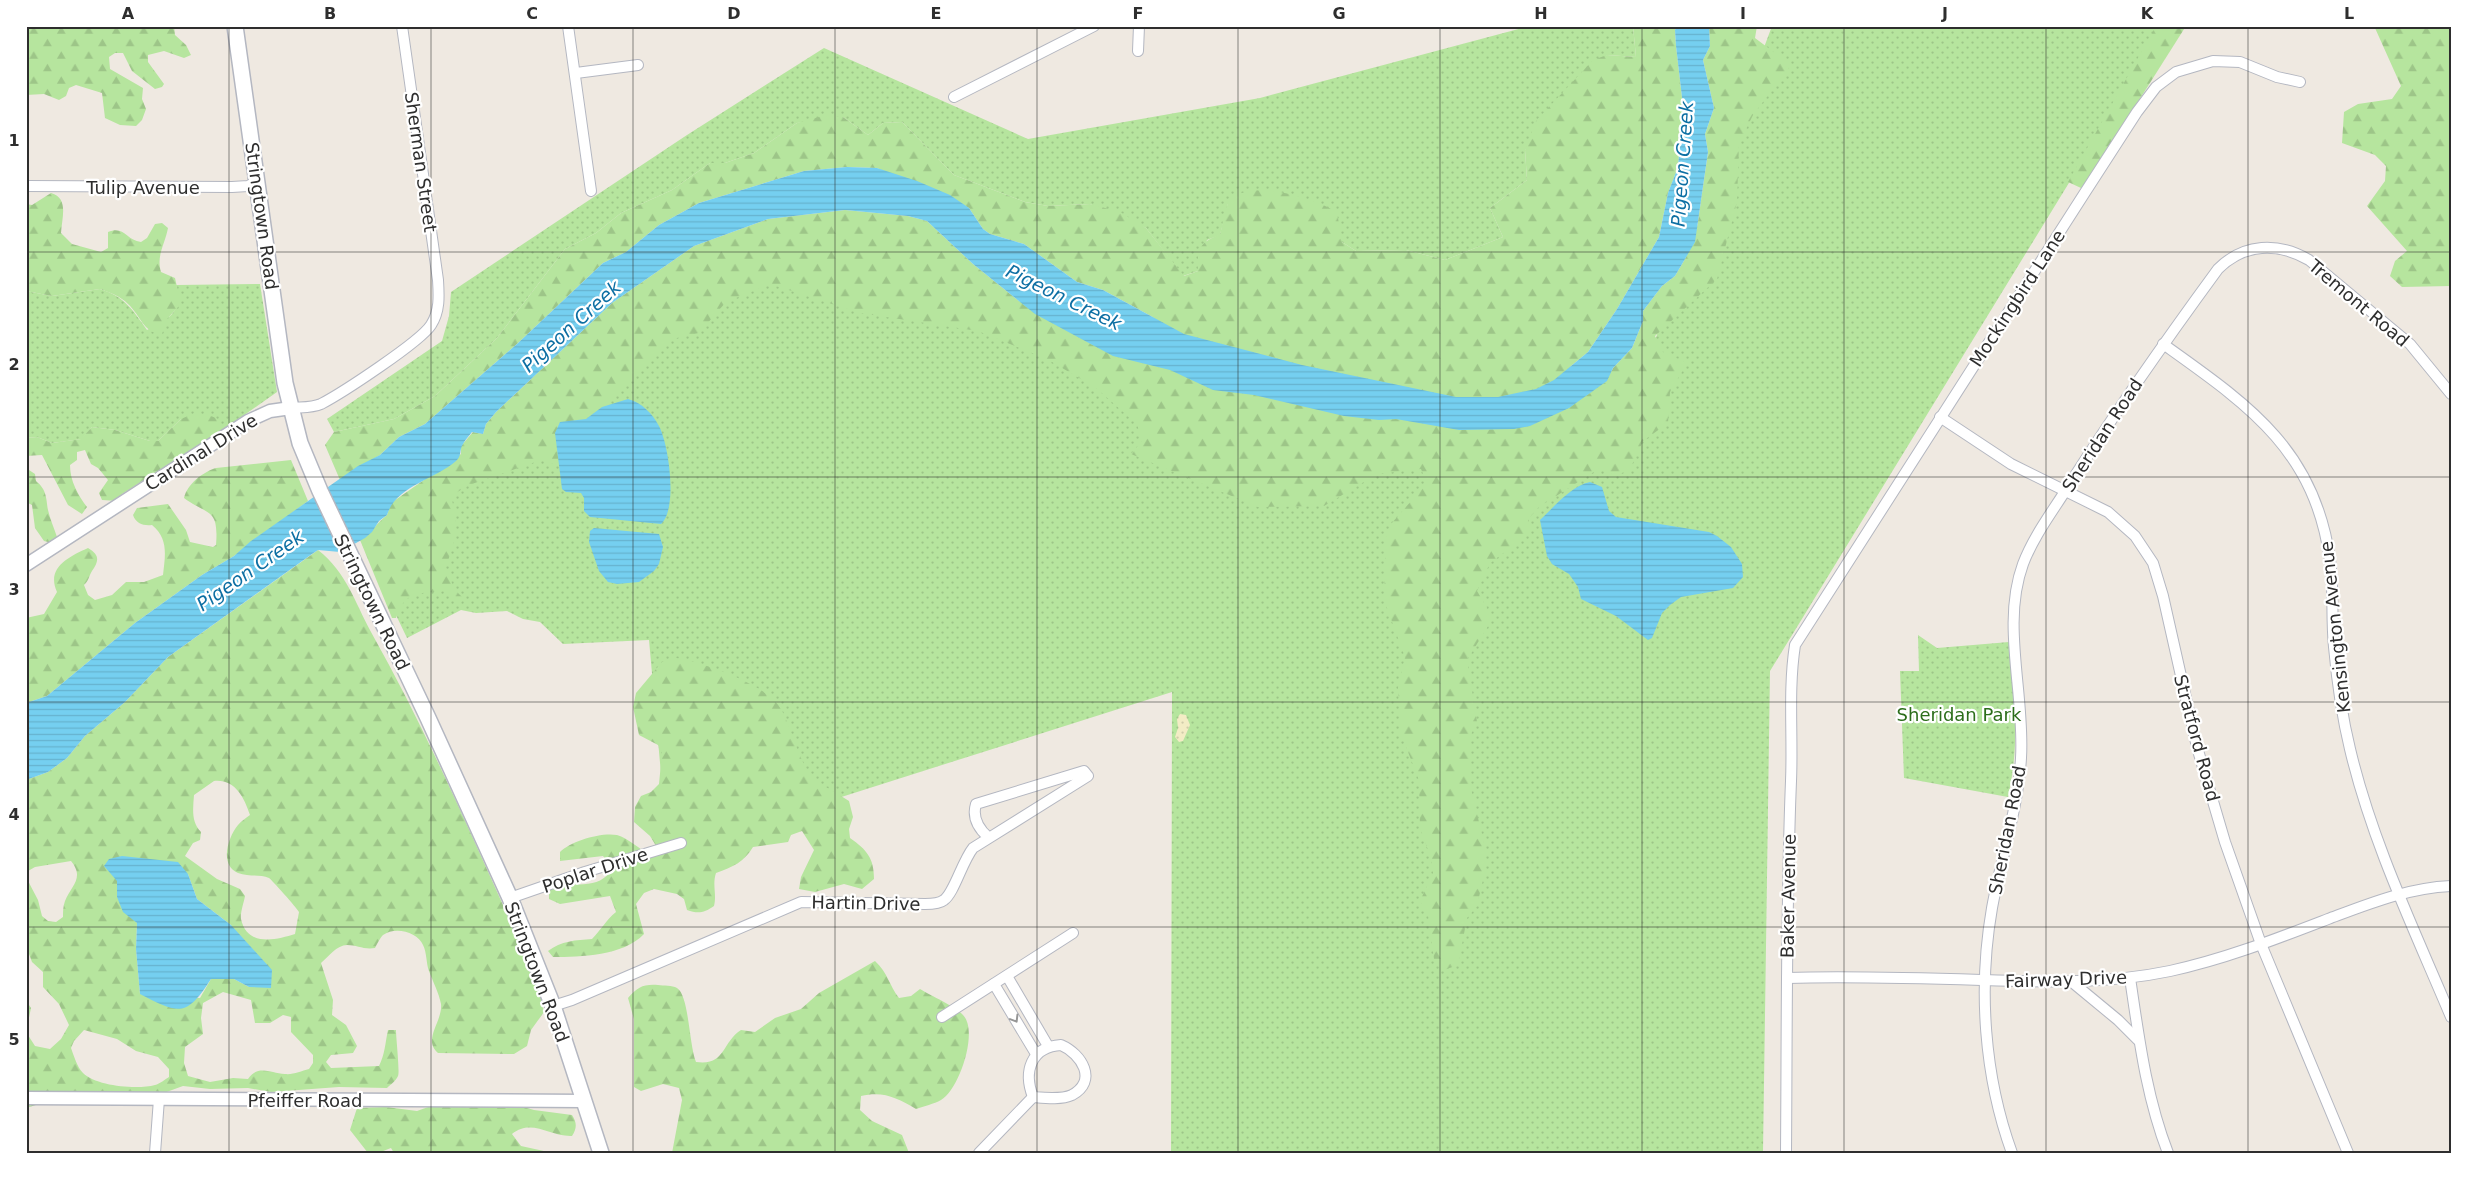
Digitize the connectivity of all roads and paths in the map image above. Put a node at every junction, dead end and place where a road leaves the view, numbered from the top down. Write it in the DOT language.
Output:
graph roads {
  1 [pos="235,26"];
  2 [pos="402,26"];
  3 [pos="568,26"];
  4 [pos="1094,26"];
  5 [pos="1139,26"];
  6 [pos="1138,51"];
  7 [pos="638,65"];
  8 [pos="576,73"];
  9 [pos="2300,82"];
  10 [pos="954,97"];
  11 [pos="258,181"];
  12 [pos="26,186"];
  13 [pos="591,191"];
  14 [pos="2247,250"];
  15 [pos="439,297"];
  16 [pos="2164,344"];
  17 [pos="2451,394"];
  18 [pos="291,408"];
  19 [pos="1940,418"];
  20 [pos="2066,491"];
  21 [pos="26,564"];
  22 [pos="1797,640"];
  23 [pos="988,837"];
  24 [pos="681,843"];
  25 [pos="2451,886"];
  26 [pos="2398,893"];
  27 [pos="510,898"];
  28 [pos="1073,932"];
  29 [pos="2261,944"];
  30 [pos="1008,976"];
  31 [pos="1786,978"];
  32 [pos="2130,978"];
  33 [pos="1984,980"];
  34 [pos="2072,982"];
  35 [pos="994,984"];
  36 [pos="553,1006"];
  37 [pos="942,1017"];
  38 [pos="2451,1017"];
  39 [pos="2138,1040"];
  40 [pos="1048,1046"];
  41 [pos="1036,1054"];
  42 [pos="1033,1097"];
  43 [pos="26,1098"];
  44 [pos="159,1099"];
  45 [pos="584,1101"];
  46 [pos="155,1153"];
  47 [pos="601,1153"];
  48 [pos="979,1153"];
  49 [pos="1786,1153"];
  50 [pos="2012,1153"];
  51 [pos="2168,1153"];
  52 [pos="2348,1153"];
  1 -- 11 [label="main road, Stringtown Road"];
  2 -- 15 [label="street, Sherman Street"];
  3 -- 8 [label="street"];
  4 -- 10 [label="street"];
  5 -- 6 [label="street"];
  7 -- 8 [label="street"];
  8 -- 13 [label="street"];
  9 -- 19 [label="street, Mockingbird Lane"];
  11 -- 12 [label="street, Tulip Avenue"];
  11 -- 18 [label="main road, Stringtown Road"];
  14 -- 16 [label="street, Sheridan Road"];
  14 -- 17 [label="street, Tremont Road"];
  15 -- 18 [label="street, Cardinal Drive"];
  16 -- 20 [label="street, Sheridan Road"];
  16 -- 26 [label="street, Kensington Avenue"];
  18 -- 21 [label="street, Cardinal Drive"];
  18 -- 27 [label="main road, Stringtown Road"];
  19 -- 20 [label="street, Stratford Road"];
  19 -- 22 [label="street, Mockingbird Lane"];
  20 -- 29 [label="street, Stratford Road"];
  20 -- 33 [label="street, Sheridan Road"];
  22 -- 31 [label="street, Baker Avenue"];
  23 -- 23 [label="street, Hartin Drive"];
  23 -- 36 [label="street, Hartin Drive"];
  24 -- 27 [label="street, Poplar Drive"];
  25 -- 26 [label="street, Fairway Drive"];
  26 -- 29 [label="street, Fairway Drive"];
  26 -- 38 [label="street, Kensington Avenue"];
  27 -- 36 [label="main road, Stringtown Road"];
  28 -- 30 [label="street"];
  29 -- 32 [label="street, Fairway Drive"];
  29 -- 52 [label="street, Stratford Road"];
  30 -- 35 [label="street"];
  30 -- 40 [label="street"];
  31 -- 33 [label="street, Fairway Drive"];
  31 -- 49 [label="street, Baker Avenue"];
  32 -- 34 [label="street, Fairway Drive"];
  32 -- 39 [label="street"];
  33 -- 34 [label="street, Fairway Drive"];
  33 -- 50 [label="street, Sheridan Road"];
  34 -- 39 [label="street"];
  35 -- 37 [label="street"];
  35 -- 41 [label="street, one-way"];
  36 -- 45 [label="main road, Stringtown Road"];
  39 -- 51 [label="street"];
  40 -- 41 [label="street"];
  40 -- 42 [label="street"];
  41 -- 42 [label="street"];
  42 -- 48 [label="street"];
  43 -- 44 [label="street, Pfeiffer Road"];
  44 -- 45 [label="street, Pfeiffer Road"];
  44 -- 46 [label="street"];
  45 -- 47 [label="main road, Stringtown Road"];
}
